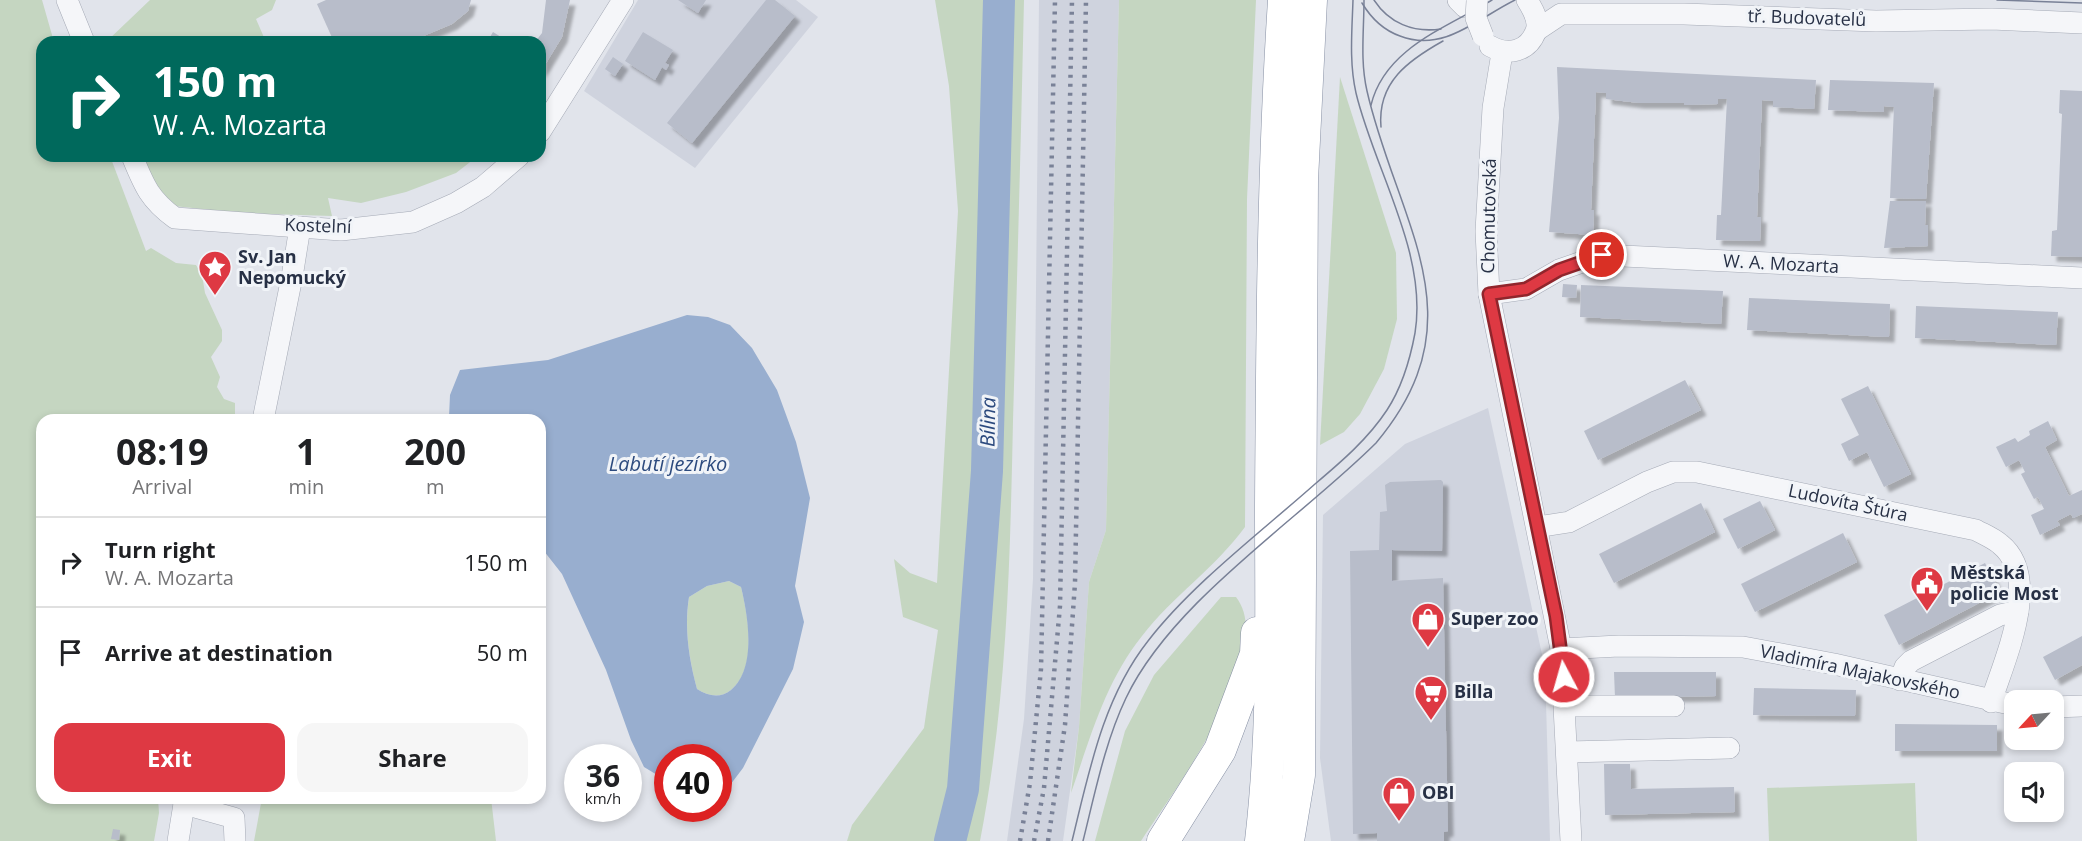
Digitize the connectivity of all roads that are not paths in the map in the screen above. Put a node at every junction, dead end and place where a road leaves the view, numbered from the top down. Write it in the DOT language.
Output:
graph roads {
  1 [pos="67,0"];
  2 [pos="1284,0"];
  3 [pos="1311,0"];
  4 [pos="619,2"];
  5 [pos="1529,4"];
  6 [pos="1473,10"];
  7 [pos="2082,23"];
  8 [pos="1537,30"];
  9 [pos="82,36"];
  10 [pos="1502,52"];
  11 [pos="546,122"];
  12 [pos="135,162"];
  13 [pos="512,162"];
  14 [pos="300,227"];
  15 [pos="2082,278"];
  16 [pos="1489,294"];
  17 [pos="263,414"];
  18 [pos="1272,444"];
  19 [pos="1537,527"];
  20 [pos="2018,611"];
  21 [pos="1561,649"];
  22 [pos="1900,680"];
  23 [pos="1991,702"];
  24 [pos="2004,704"];
  25 [pos="1566,706"];
  26 [pos="1674,706"];
  27 [pos="2082,706"];
  28 [pos="2064,707"];
  29 [pos="1729,748"];
  30 [pos="1568,752"];
  31 [pos="1299,775"];
  32 [pos="184,804"];
  33 [pos="194,804"];
  34 [pos="178,841"];
  35 [pos="235,841"];
  36 [pos="1163,841"];
  37 [pos="1261,841"];
  38 [pos="1288,841"];
  39 [pos="1312,841"];
  40 [pos="1571,841"];
  1 -- 9 [label="street"];
  2 -- 18 [label="highway"];
  3 -- 31 [label="highway"];
  4 -- 11 [label="street"];
  5 -- 8 [label="street"];
  6 -- 10 [label="street"];
  7 -- 8 [label="street, tř. Budovatelů"];
  8 -- 10 [label="street"];
  10 -- 16 [label="street, Chomutovská"];
  12 -- 14 [label="street, Kostelní"];
  13 -- 14 [label="street, Kostelní"];
  14 -- 17 [label="street"];
  15 -- 16 [label="street, W. A. Mozarta"];
  16 -- 19 [label="street, Chomutovská"];
  18 -- 36 [label="highway"];
  18 -- 37 [label="highway"];
  19 -- 20 [label="street, Ludovíta Štúra"];
  19 -- 21 [label="street, Chomutovská"];
  20 -- 22 [label="street"];
  20 -- 23 [label="street, Ludovíta Štúra"];
  21 -- 22 [label="street, Vladimíra Majakovského"];
  21 -- 25 [label="street, Chomutovská"];
  22 -- 23 [label="street, Vladimíra Majakovského"];
  23 -- 24 [label="street, Vladimíra Majakovského"];
  25 -- 26 [label="street"];
  25 -- 30 [label="street, Chomutovská"];
  27 -- 28 [label="street"];
  29 -- 30 [label="street"];
  30 -- 40 [label="street, Chomutovská"];
  31 -- 38 [label="highway"];
  31 -- 39 [label="highway"];
  32 -- 34 [label="street"];
  33 -- 35 [label="street"];
}
